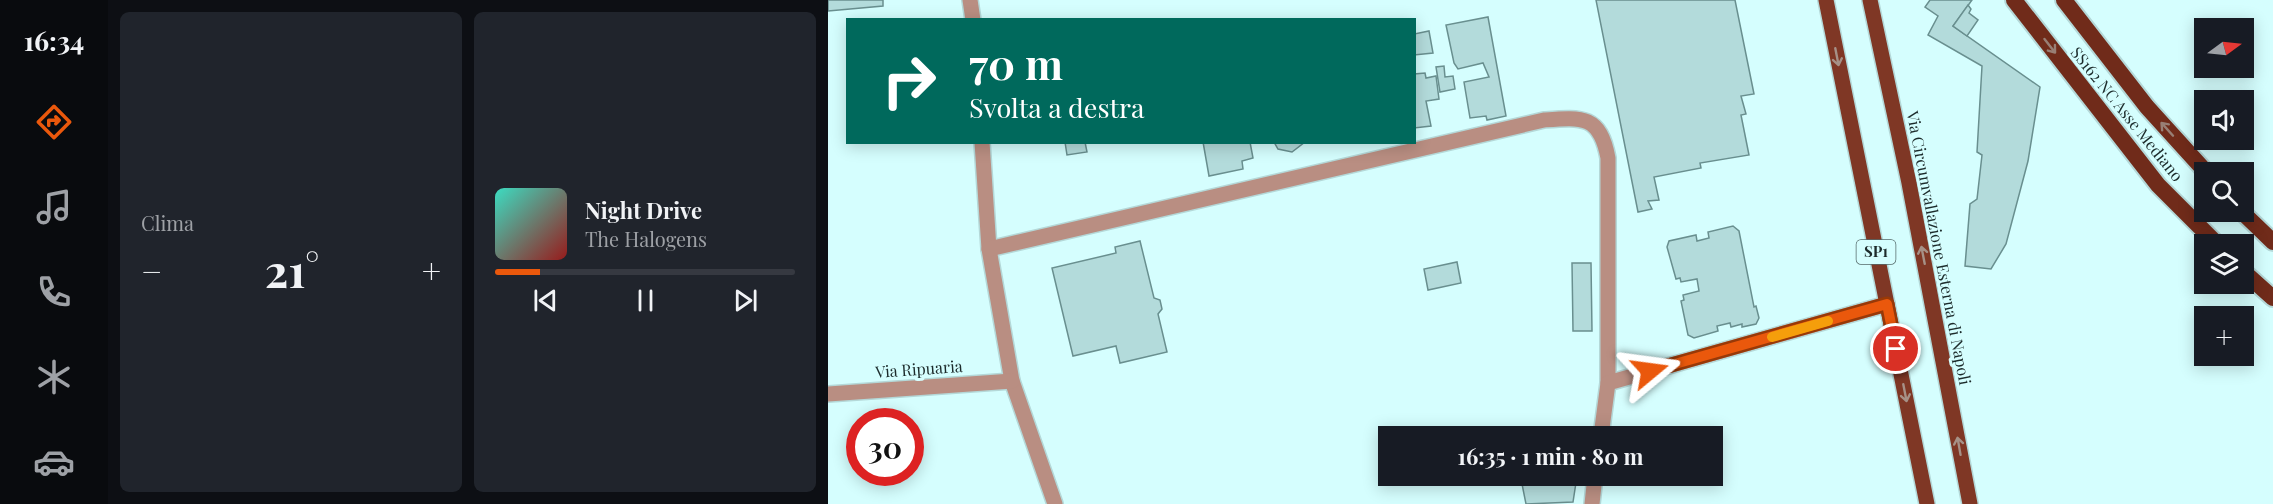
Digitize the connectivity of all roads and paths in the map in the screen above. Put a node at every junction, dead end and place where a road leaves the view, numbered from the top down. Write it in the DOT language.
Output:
graph roads {
  1 [pos="970,0"];
  2 [pos="1826,0"];
  3 [pos="1870,0"];
  4 [pos="2014,0"];
  5 [pos="2064,0"];
  6 [pos="973,18"];
  7 [pos="982,144"];
  8 [pos="2197,162"];
  9 [pos="2252,222"];
  10 [pos="2207,234"];
  11 [pos="2273,242"];
  12 [pos="989,249"];
  13 [pos="2254,281"];
  14 [pos="2273,298"];
  15 [pos="1887,304"];
  16 [pos="1012,381"];
  17 [pos="1608,383"];
  18 [pos="828,394"];
  19 [pos="1602,426"];
  20 [pos="1594,486"];
  21 [pos="1055,504"];
  22 [pos="1592,504"];
  23 [pos="1927,504"];
  24 [pos="1970,504"];
  1 -- 6 [label="street"];
  2 -- 15 [label="main road, SP1, one-way"];
  24 -- 3 [label="main road, Via Circumvallazione Esterna di Napoli / SP1, one-way"];
  4 -- 10 [label="highway, SS162 NC Asse Mediano, one-way"];
  8 -- 5 [label="highway, SS162 NC Asse Mediano, one-way"];
  7 -- 12 [label="street"];
  9 -- 11 [label="highway"];
  12 -- 16 [label="street"];
  12 -- 17 [label="street"];
  13 -- 14 [label="highway"];
  15 -- 17 [label="street"];
  15 -- 23 [label="main road, SP1, one-way"];
  16 -- 18 [label="street, Via Ripuaria"];
  16 -- 21 [label="street"];
  17 -- 19 [label="street"];
  20 -- 22 [label="street"];
}
